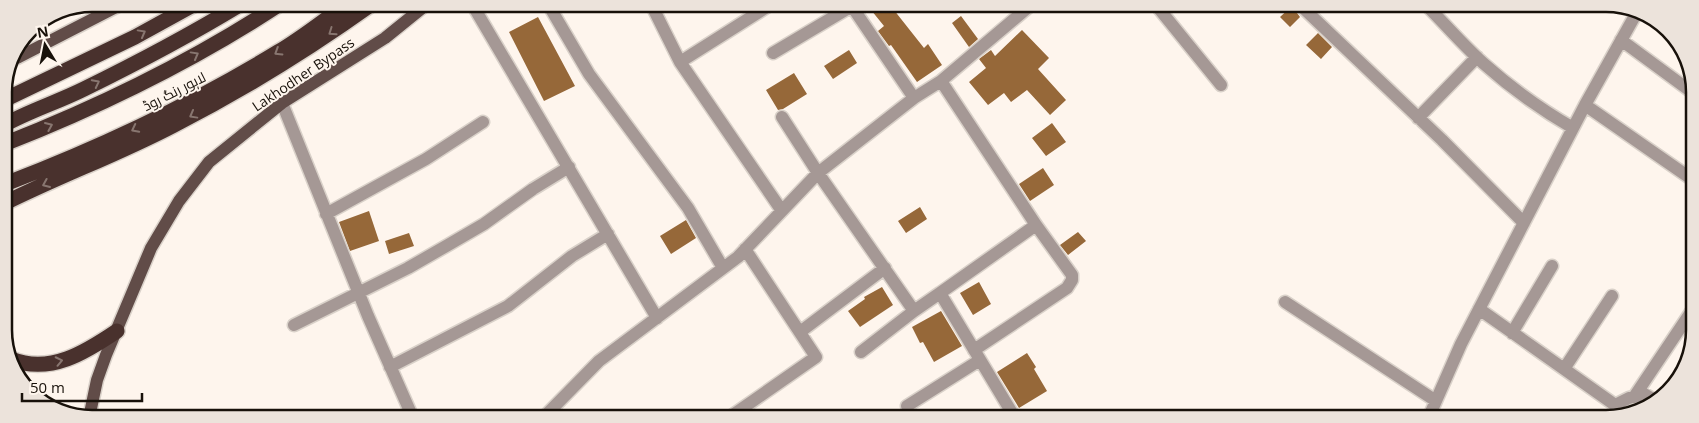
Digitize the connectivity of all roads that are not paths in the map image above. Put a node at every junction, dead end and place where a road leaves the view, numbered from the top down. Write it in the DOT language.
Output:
graph roads {
  1 [pos="106,12"];
  2 [pos="180,12"];
  3 [pos="227,12"];
  4 [pos="268,12"];
  5 [pos="336,12"];
  6 [pos="360,12"];
  7 [pos="417,12"];
  8 [pos="477,12"];
  9 [pos="553,12"];
  10 [pos="655,12"];
  11 [pos="754,12"];
  12 [pos="840,12"];
  13 [pos="857,12"];
  14 [pos="1023,12"];
  15 [pos="1162,12"];
  16 [pos="1307,12"];
  17 [pos="1433,12"];
  18 [pos="1634,18"];
  19 [pos="1621,40"];
  20 [pos="773,53"];
  21 [pos="22,55"];
  22 [pos="1477,58"];
  23 [pos="680,62"];
  24 [pos="942,80"];
  25 [pos="1221,85"];
  26 [pos="1686,87"];
  27 [pos="13,96"];
  28 [pos="914,98"];
  29 [pos="282,103"];
  30 [pos="1585,105"];
  31 [pos="782,117"];
  32 [pos="1418,118"];
  33 [pos="13,122"];
  34 [pos="483,122"];
  35 [pos="1573,128"];
  36 [pos="13,140"];
  37 [pos="569,167"];
  38 [pos="818,173"];
  39 [pos="1686,174"];
  40 [pos="13,181"];
  41 [pos="13,199"];
  42 [pos="782,211"];
  43 [pos="326,214"];
  44 [pos="1524,223"];
  45 [pos="1036,225"];
  46 [pos="608,234"];
  47 [pos="745,250"];
  48 [pos="1552,266"];
  49 [pos="723,268"];
  50 [pos="885,268"];
  51 [pos="358,292"];
  52 [pos="940,293"];
  53 [pos="1612,296"];
  54 [pos="1285,302"];
  55 [pos="1479,309"];
  56 [pos="914,311"];
  57 [pos="657,318"];
  58 [pos="1686,321"];
  59 [pos="294,324"];
  60 [pos="117,330"];
  61 [pos="800,332"];
  62 [pos="1512,333"];
  63 [pos="861,352"];
  64 [pos="977,355"];
  65 [pos="19,360"];
  66 [pos="390,368"];
  67 [pos="1564,369"];
  68 [pos="1634,396"];
  69 [pos="1650,398"];
  70 [pos="1436,401"];
  71 [pos="908,406"];
  72 [pos="91,410"];
  73 [pos="409,410"];
  74 [pos="551,410"];
  75 [pos="740,410"];
  76 [pos="1010,410"];
  77 [pos="1432,410"];
  1 -- 21 [label="main road"];
  27 -- 2 [label="highway, one-way"];
  33 -- 3 [label="highway, one-way"];
  36 -- 4 [label="highway, لاہور رنگ روڈ, one-way"];
  5 -- 40 [label="highway, لاہور رنگ روڈ, one-way"];
  6 -- 41 [label="highway, one-way"];
  7 -- 29 [label="main road, Lakhodher Bypass"];
  8 -- 37 [label="street"];
  9 -- 49 [label="street"];
  10 -- 23 [label="street"];
  11 -- 23 [label="street"];
  12 -- 20 [label="street"];
  13 -- 28 [label="street"];
  14 -- 24 [label="street"];
  15 -- 25 [label="street"];
  16 -- 32 [label="street"];
  17 -- 22 [label="street"];
  18 -- 19 [label="street"];
  19 -- 26 [label="street"];
  19 -- 30 [label="street"];
  22 -- 32 [label="street"];
  22 -- 35 [label="street"];
  23 -- 42 [label="street"];
  24 -- 28 [label="street"];
  24 -- 45 [label="street"];
  28 -- 38 [label="street"];
  29 -- 43 [label="street"];
  29 -- 60 [label="main road, Lakhodher Bypass"];
  30 -- 35 [label="street"];
  30 -- 39 [label="street"];
  31 -- 38 [label="street"];
  32 -- 44 [label="street"];
  34 -- 43 [label="street"];
  35 -- 44 [label="street"];
  37 -- 46 [label="street"];
  37 -- 51 [label="street"];
  38 -- 42 [label="street"];
  38 -- 50 [label="street"];
  42 -- 47 [label="street"];
  43 -- 51 [label="street"];
  44 -- 55 [label="street"];
  45 -- 52 [label="street"];
  45 -- 64 [label="street"];
  46 -- 57 [label="street"];
  46 -- 66 [label="street"];
  47 -- 49 [label="street"];
  47 -- 61 [label="street"];
  48 -- 62 [label="street"];
  49 -- 57 [label="street"];
  50 -- 56 [label="street"];
  50 -- 61 [label="street"];
  51 -- 59 [label="street"];
  51 -- 66 [label="street"];
  52 -- 56 [label="street"];
  52 -- 64 [label="street"];
  53 -- 67 [label="street"];
  54 -- 70 [label="street"];
  55 -- 62 [label="street"];
  55 -- 70 [label="street"];
  56 -- 63 [label="street"];
  57 -- 74 [label="street"];
  58 -- 68 [label="street"];
  65 -- 60 [label="highway, one-way"];
  60 -- 72 [label="main road, Lakhodher Bypass"];
  61 -- 75 [label="street"];
  62 -- 67 [label="street"];
  64 -- 71 [label="street"];
  64 -- 76 [label="street"];
  66 -- 73 [label="street"];
  67 -- 68 [label="street"];
  68 -- 69 [label="street"];
  70 -- 77 [label="street"];
}
